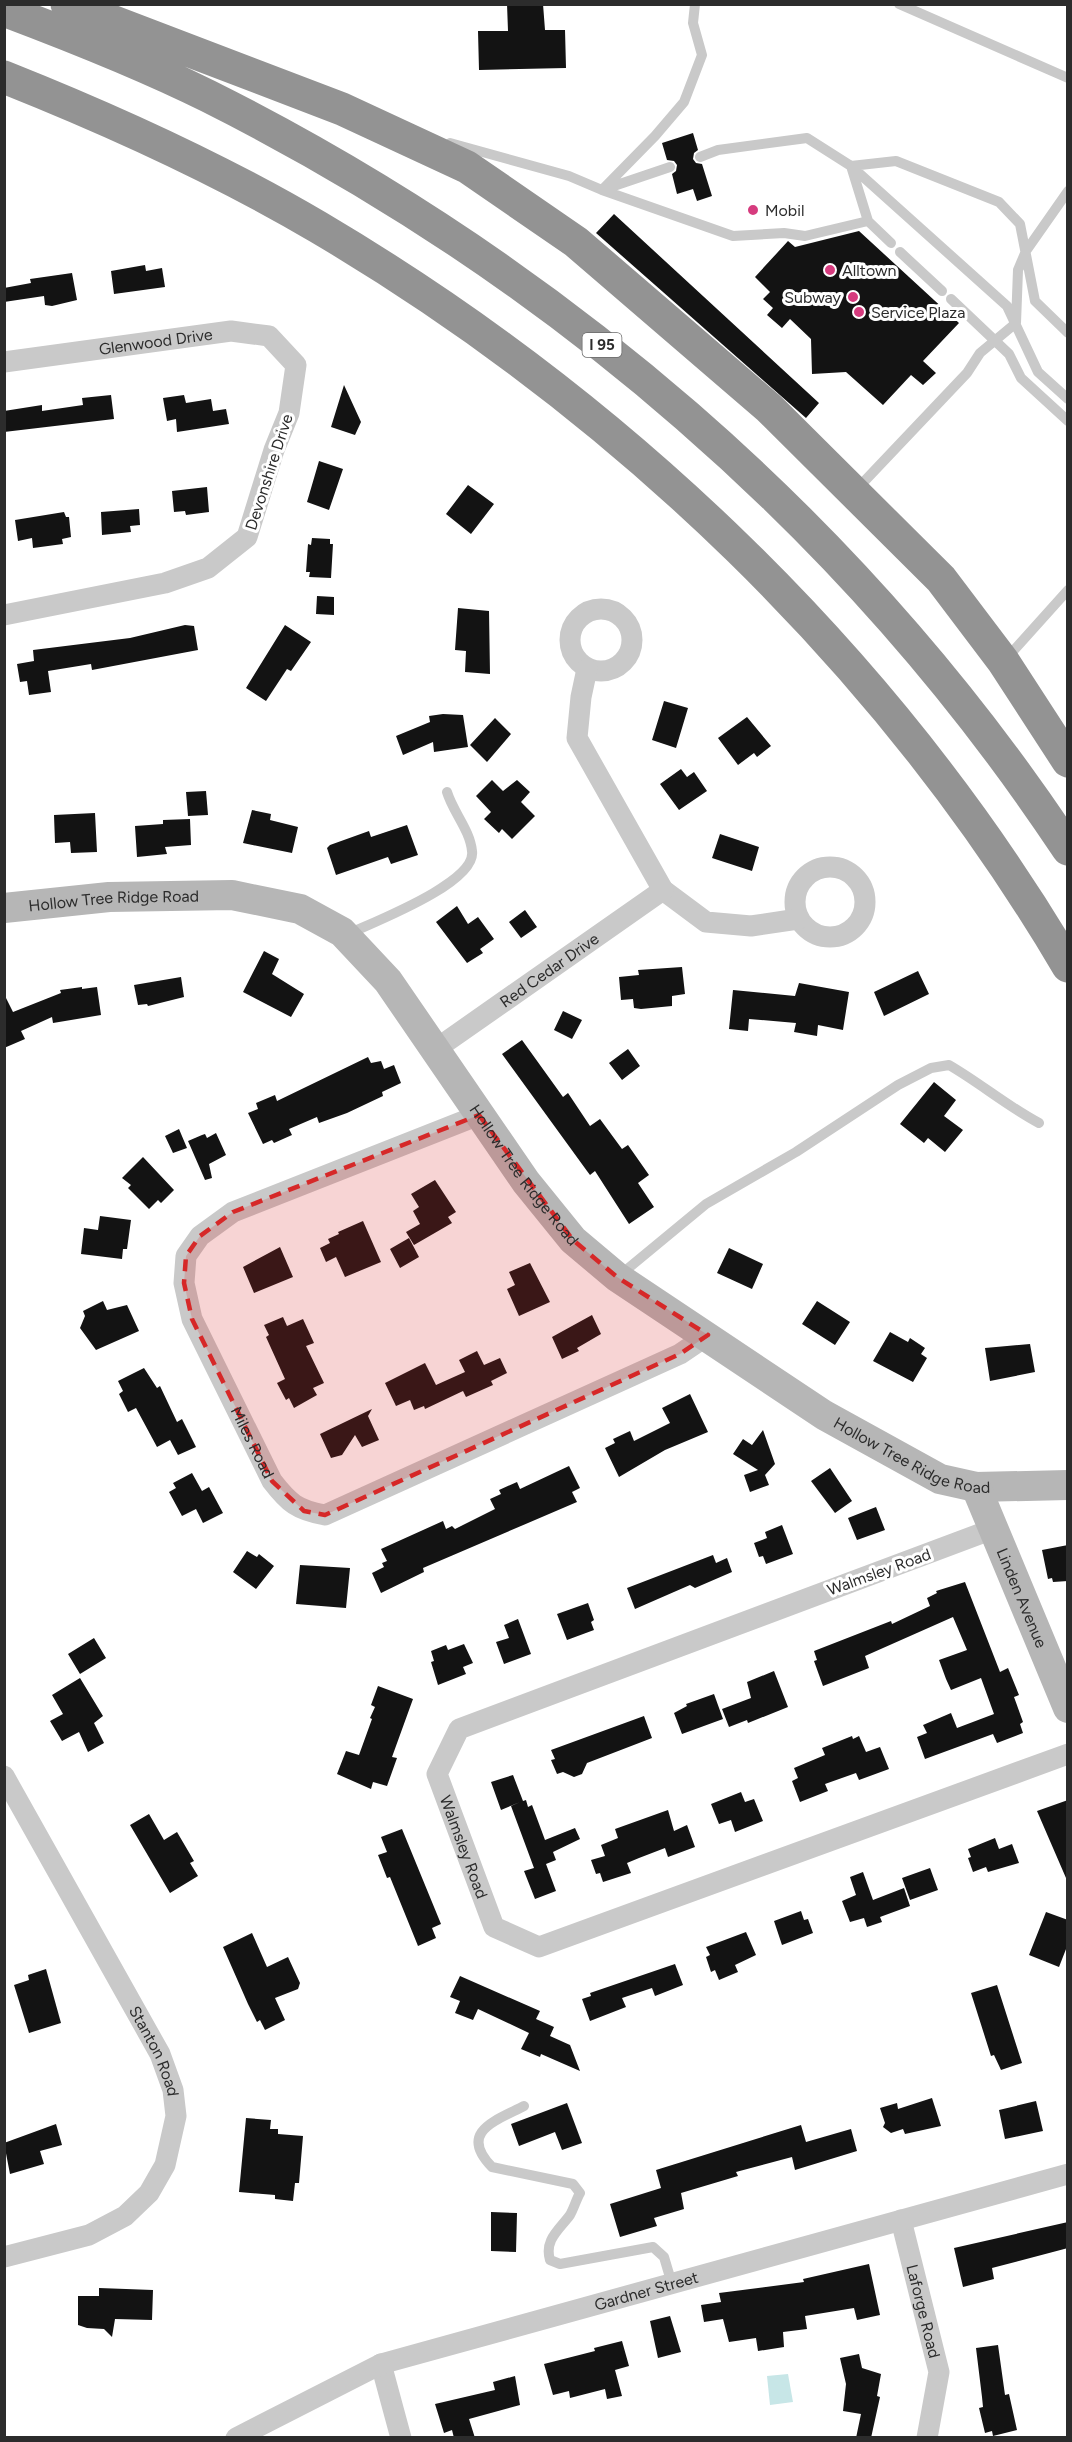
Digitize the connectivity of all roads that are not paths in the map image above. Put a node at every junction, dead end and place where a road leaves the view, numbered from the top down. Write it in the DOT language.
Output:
graph roads {
  1 [pos="67,4"];
  2 [pos="695,4"];
  3 [pos="899,4"];
  4 [pos="4,10"];
  5 [pos="4,77"];
  6 [pos="1068,78"];
  7 [pos="4,90"];
  8 [pos="64,100"];
  9 [pos="342,110"];
  10 [pos="700,157"];
  11 [pos="851,166"];
  12 [pos="670,167"];
  13 [pos="602,190"];
  14 [pos="1068,191"];
  15 [pos="868,221"];
  16 [pos="891,243"];
  17 [pos="1026,251"];
  18 [pos="900,252"];
  19 [pos="942,291"];
  20 [pos="951,299"];
  21 [pos="1016,323"];
  22 [pos="1068,333"];
  23 [pos="995,340"];
  24 [pos="4,362"];
  25 [pos="296,365"];
  26 [pos="1068,399"];
  27 [pos="1068,421"];
  28 [pos="854,493"];
  29 [pos="1068,590"];
  30 [pos="4,615"];
  31 [pos="1003,661"];
  32 [pos="587,669"];
  33 [pos="1068,761"];
  34 [pos="447,792"];
  35 [pos="1068,849"];
  36 [pos="663,890"];
  37 [pos="4,908"];
  38 [pos="798,919"];
  39 [pos="345,935"];
  40 [pos="1068,966"];
  41 [pos="436,1049"];
  42 [pos="479,1115"];
  43 [pos="1039,1123"];
  44 [pos="617,1277"];
  45 [pos="708,1335"];
  46 [pos="1068,1485"];
  47 [pos="976,1487"];
  48 [pos="993,1529"];
  49 [pos="1068,1708"];
  50 [pos="1068,1754"];
  51 [pos="4,1776"];
  52 [pos="524,2106"];
  53 [pos="1068,2174"];
  54 [pos="901,2220"];
  55 [pos="4,2256"];
  56 [pos="672,2284"];
  57 [pos="381,2364"];
  58 [pos="236,2438"];
  59 [pos="401,2438"];
  60 [pos="927,2438"];
  1 -- 9 [label="highway"];
  2 -- 13 [label="lane"];
  3 -- 6 [label="lane"];
  4 -- 35 [label="highway, I 95"];
  5 -- 8 [label="highway"];
  7 -- 8 [label="lane"];
  8 -- 40 [label="highway"];
  9 -- 13 [label="lane"];
  9 -- 28 [label="highway"];
  10 -- 11 [label="lane"];
  11 -- 15 [label="lane"];
  11 -- 17 [label="lane"];
  11 -- 21 [label="lane"];
  12 -- 13 [label="lane"];
  13 -- 15 [label="lane"];
  14 -- 17 [label="lane"];
  15 -- 16 [label="lane"];
  17 -- 21 [label="lane"];
  17 -- 22 [label="lane"];
  18 -- 19 [label="lane"];
  20 -- 23 [label="lane"];
  21 -- 23 [label="lane"];
  21 -- 26 [label="lane"];
  23 -- 27 [label="lane"];
  23 -- 28 [label="lane"];
  24 -- 25 [label="street, Glenwood Drive"];
  25 -- 30 [label="street, Devonshire Drive"];
  28 -- 31 [label="highway"];
  29 -- 31 [label="lane"];
  31 -- 33 [label="highway"];
  32 -- 36 [label="street"];
  34 -- 39 [label="lane"];
  36 -- 38 [label="street"];
  36 -- 41 [label="street, Red Cedar Drive"];
  37 -- 39 [label="main road, Hollow Tree Ridge Road"];
  39 -- 41 [label="main road, Hollow Tree Ridge Road"];
  41 -- 42 [label="main road, Hollow Tree Ridge Road"];
  42 -- 44 [label="main road, Hollow Tree Ridge Road"];
  42 -- 45 [label="street, Miles Road"];
  43 -- 44 [label="lane"];
  44 -- 45 [label="main road, Hollow Tree Ridge Road"];
  45 -- 47 [label="main road, Hollow Tree Ridge Road"];
  46 -- 47 [label="main road, Hollow Tree Ridge Road"];
  47 -- 48 [label="main road, Linden Avenue"];
  48 -- 49 [label="main road, Linden Avenue"];
  48 -- 50 [label="street, Walmsley Road"];
  51 -- 55 [label="street, Stanton Road"];
  52 -- 56 [label="lane"];
  53 -- 54 [label="street, Gardner Street"];
  54 -- 56 [label="street, Gardner Street"];
  54 -- 60 [label="street, Laforge Road"];
  56 -- 57 [label="street, Gardner Street"];
  57 -- 58 [label="street, Gardner Street"];
  57 -- 59 [label="street"];
}
